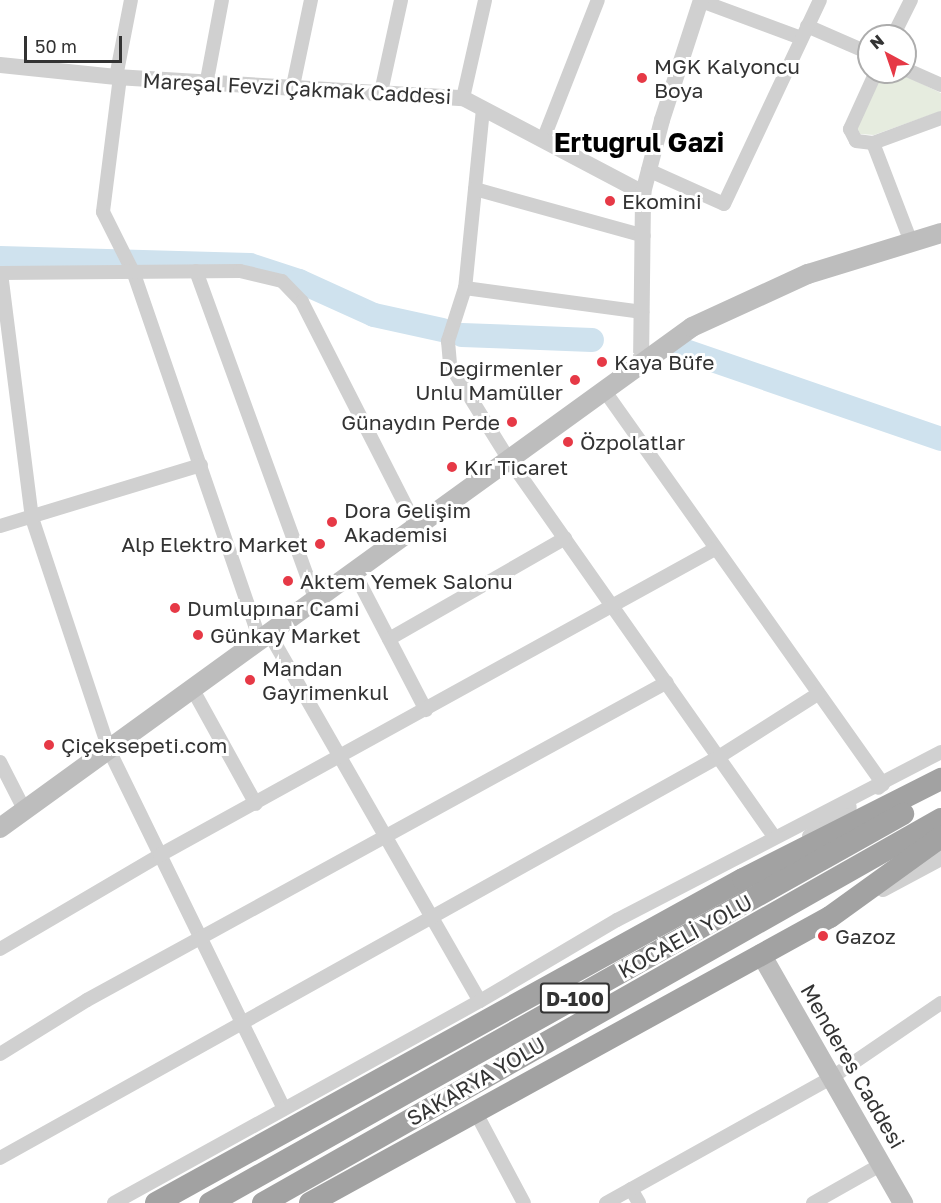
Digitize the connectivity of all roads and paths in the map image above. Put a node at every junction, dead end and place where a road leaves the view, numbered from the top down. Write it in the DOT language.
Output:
graph roads {
  1 [pos="131,0"];
  2 [pos="222,0"];
  3 [pos="311,0"];
  4 [pos="400,0"];
  5 [pos="485,0"];
  6 [pos="598,0"];
  7 [pos="701,0"];
  8 [pos="819,0"];
  9 [pos="911,0"];
  10 [pos="899,24"];
  11 [pos="804,32"];
  12 [pos="857,49"];
  13 [pos="0,65"];
  14 [pos="917,74"];
  15 [pos="118,77"];
  16 [pos="207,80"];
  17 [pos="871,84"];
  18 [pos="941,85"];
  19 [pos="293,86"];
  20 [pos="381,92"];
  21 [pos="463,98"];
  22 [pos="483,109"];
  23 [pos="941,118"];
  24 [pos="543,140"];
  25 [pos="873,143"];
  26 [pos="648,170"];
  27 [pos="475,189"];
  28 [pos="643,193"];
  29 [pos="941,233"];
  30 [pos="644,236"];
  31 [pos="911,242"];
  32 [pos="196,271"];
  33 [pos="1,273"];
  34 [pos="134,274"];
  35 [pos="465,288"];
  36 [pos="642,312"];
  37 [pos="641,363"];
  38 [pos="604,390"];
  39 [pos="508,458"];
  40 [pos="201,465"];
  41 [pos="32,518"];
  42 [pos="415,524"];
  43 [pos="0,526"];
  44 [pos="565,538"];
  45 [pos="714,549"];
  46 [pos="353,570"];
  47 [pos="315,598"];
  48 [pos="615,607"];
  49 [pos="265,636"];
  50 [pos="388,639"];
  51 [pos="667,682"];
  52 [pos="193,690"];
  53 [pos="818,694"];
  54 [pos="426,710"];
  55 [pos="109,750"];
  56 [pos="941,752"];
  57 [pos="340,757"];
  58 [pos="717,758"];
  59 [pos="0,762"];
  60 [pos="941,779"];
  61 [pos="883,784"];
  62 [pos="941,792"];
  63 [pos="256,804"];
  64 [pos="25,811"];
  65 [pos="941,819"];
  66 [pos="0,828"];
  67 [pos="774,836"];
  68 [pos="386,837"];
  69 [pos="941,837"];
  70 [pos="160,855"];
  71 [pos="941,858"];
  72 [pos="760,870"];
  73 [pos="431,916"];
  74 [pos="830,917"];
  75 [pos="198,940"];
  76 [pos="0,949"];
  77 [pos="761,954"];
  78 [pos="480,1001"];
  79 [pos="941,1003"];
  80 [pos="240,1023"];
  81 [pos="0,1054"];
  82 [pos="831,1078"];
  83 [pos="284,1109"];
  84 [pos="475,1111"];
  85 [pos="0,1158"];
  86 [pos="882,1164"];
  87 [pos="631,1189"];
  88 [pos="114,1203"];
  89 [pos="156,1203"];
  90 [pos="210,1203"];
  91 [pos="263,1203"];
  92 [pos="310,1203"];
  93 [pos="524,1203"];
  94 [pos="606,1203"];
  95 [pos="639,1203"];
  96 [pos="813,1203"];
  97 [pos="903,1203"];
  1 -- 15 [label="street"];
  2 -- 16 [label="street"];
  3 -- 19 [label="street"];
  4 -- 20 [label="street"];
  5 -- 21 [label="street"];
  6 -- 24 [label="street"];
  7 -- 11 [label="street"];
  7 -- 26 [label="street"];
  8 -- 11 [label="street"];
  9 -- 10 [label="street"];
  11 -- 12 [label="street"];
  11 -- 26 [label="street"];
  13 -- 15 [label="street, Mareşal Fevzi Çakmak Caddesi"];
  14 -- 18 [label="street"];
  15 -- 16 [label="street, Mareşal Fevzi Çakmak Caddesi"];
  15 -- 34 [label="street"];
  16 -- 19 [label="street, Mareşal Fevzi Çakmak Caddesi"];
  17 -- 25 [label="street"];
  19 -- 20 [label="street, Mareşal Fevzi Çakmak Caddesi"];
  20 -- 21 [label="street, Mareşal Fevzi Çakmak Caddesi"];
  21 -- 22 [label="street, Mareşal Fevzi Çakmak Caddesi"];
  22 -- 24 [label="street, Mareşal Fevzi Çakmak Caddesi"];
  22 -- 27 [label="street"];
  23 -- 25 [label="street"];
  24 -- 28 [label="street, Mareşal Fevzi Çakmak Caddesi"];
  25 -- 31 [label="street"];
  26 -- 28 [label="street"];
  27 -- 30 [label="street"];
  27 -- 35 [label="street"];
  28 -- 30 [label="street"];
  29 -- 31 [label="main road"];
  30 -- 36 [label="street"];
  31 -- 37 [label="main road"];
  32 -- 34 [label="street"];
  32 -- 42 [label="street"];
  32 -- 47 [label="street"];
  33 -- 34 [label="street"];
  33 -- 41 [label="street"];
  34 -- 40 [label="street"];
  35 -- 36 [label="street"];
  35 -- 39 [label="street"];
  36 -- 37 [label="street"];
  37 -- 38 [label="main road"];
  38 -- 39 [label="main road"];
  38 -- 45 [label="street"];
  39 -- 42 [label="main road"];
  39 -- 44 [label="street"];
  40 -- 41 [label="street"];
  40 -- 49 [label="street"];
  41 -- 43 [label="street"];
  41 -- 55 [label="street"];
  42 -- 46 [label="main road"];
  44 -- 48 [label="street"];
  44 -- 50 [label="street"];
  45 -- 48 [label="street"];
  45 -- 53 [label="street"];
  46 -- 47 [label="main road"];
  46 -- 50 [label="street"];
  47 -- 49 [label="main road"];
  48 -- 51 [label="street"];
  48 -- 54 [label="street"];
  49 -- 52 [label="main road"];
  49 -- 57 [label="street"];
  50 -- 54 [label="street"];
  51 -- 58 [label="street"];
  51 -- 68 [label="street"];
  52 -- 55 [label="main road"];
  52 -- 63 [label="street"];
  53 -- 58 [label="street"];
  53 -- 61 [label="street"];
  54 -- 57 [label="street"];
  55 -- 64 [label="main road"];
  55 -- 70 [label="street"];
  56 -- 61 [label="street"];
  57 -- 63 [label="street"];
  57 -- 68 [label="street"];
  58 -- 67 [label="street"];
  58 -- 73 [label="street"];
  59 -- 64 [label="street"];
  60 -- 72 [label="highway"];
  61 -- 67 [label="street"];
  61 -- 72 [label="street"];
  62 -- 90 [label="highway, KOCAELİ YOLU / D-100"];
  63 -- 70 [label="street"];
  64 -- 66 [label="main road"];
  65 -- 91 [label="highway, SAKARYA YOLU / D-100"];
  67 -- 78 [label="street"];
  68 -- 73 [label="street"];
  68 -- 75 [label="street"];
  69 -- 74 [label="highway"];
  70 -- 75 [label="street"];
  70 -- 76 [label="street"];
  71 -- 74 [label="street"];
  72 -- 89 [label="highway"];
  73 -- 78 [label="street"];
  73 -- 80 [label="street"];
  74 -- 77 [label="highway"];
  75 -- 80 [label="street"];
  75 -- 81 [label="street"];
  77 -- 82 [label="main road, Menderes Caddesi"];
  77 -- 84 [label="highway"];
  78 -- 83 [label="street"];
  79 -- 82 [label="street"];
  80 -- 83 [label="street"];
  80 -- 85 [label="street"];
  82 -- 86 [label="main road, Menderes Caddesi"];
  82 -- 87 [label="street"];
  83 -- 88 [label="street"];
  84 -- 92 [label="highway"];
  84 -- 93 [label="street"];
  86 -- 96 [label="street"];
  86 -- 97 [label="main road, Menderes Caddesi"];
  87 -- 94 [label="street"];
  87 -- 95 [label="street"];
}
